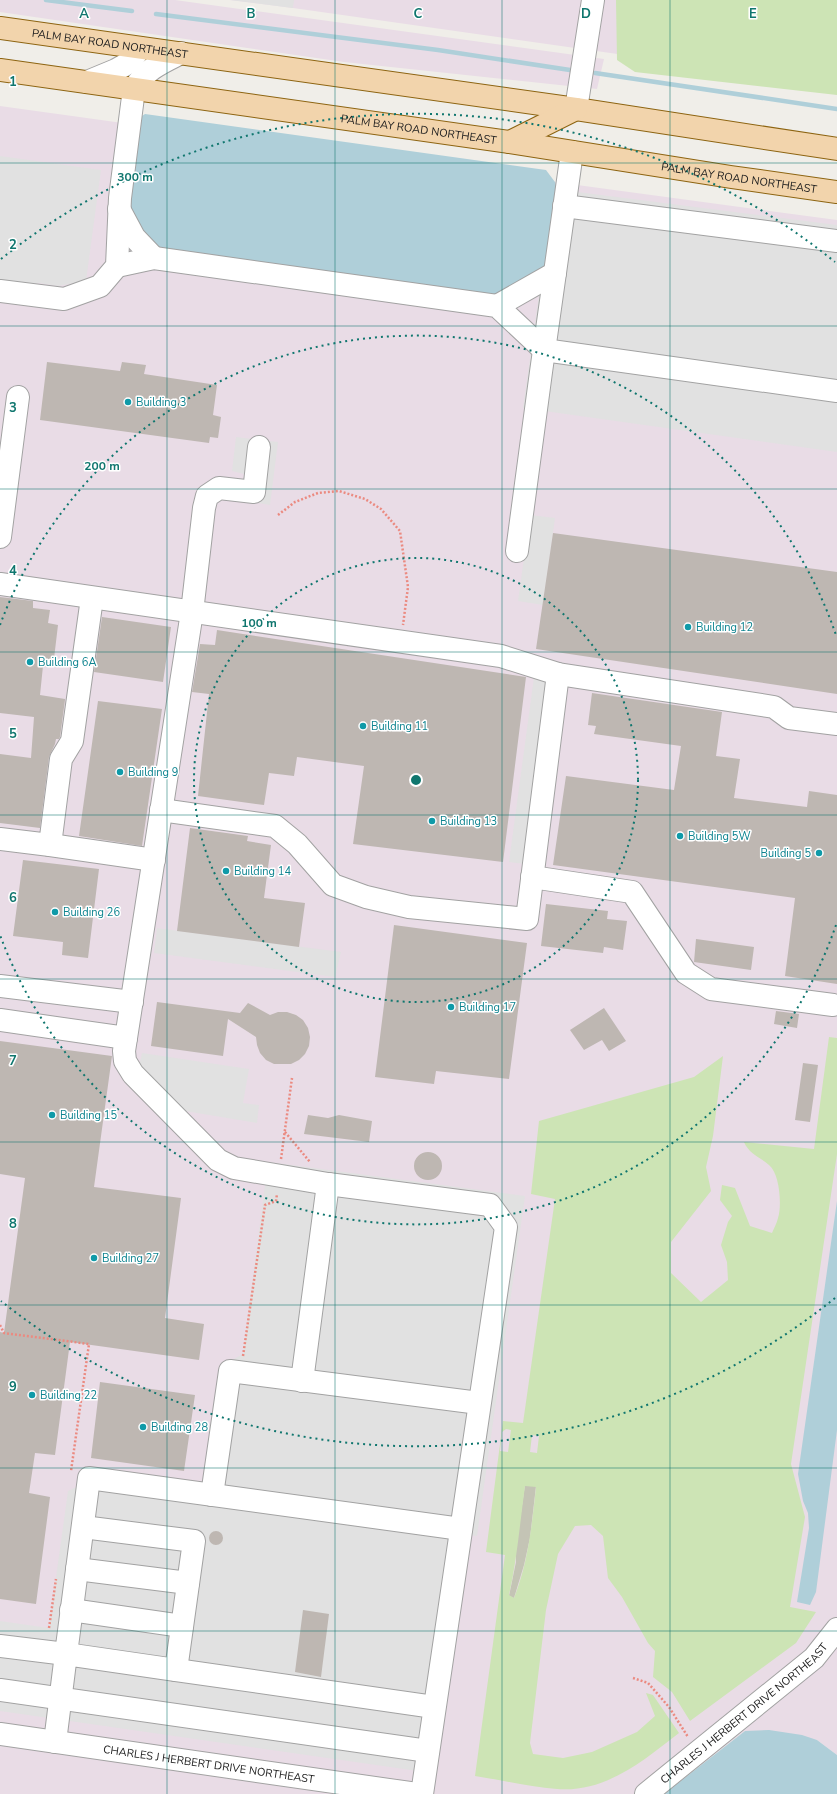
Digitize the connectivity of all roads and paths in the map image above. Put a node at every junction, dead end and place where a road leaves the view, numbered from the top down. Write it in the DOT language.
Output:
graph roads {
  1 [pos="593,0"];
  2 [pos="0,28"];
  3 [pos="140,48"];
  4 [pos="181,53"];
  5 [pos="0,70"];
  6 [pos="87,82"];
  7 [pos="134,89"];
  8 [pos="576,109"];
  9 [pos="510,142"];
  10 [pos="837,149"];
  11 [pos="572,152"];
  12 [pos="837,192"];
  13 [pos="564,206"];
  14 [pos="119,209"];
  15 [pos="837,241"];
  16 [pos="154,258"];
  17 [pos="117,266"];
  18 [pos="555,273"];
  19 [pos="0,291"];
  20 [pos="497,306"];
  21 [pos="544,350"];
  22 [pos="837,391"];
  23 [pos="18,397"];
  24 [pos="259,448"];
  25 [pos="278,515"];
  26 [pos="0,537"];
  27 [pos="517,551"];
  28 [pos="0,584"];
  29 [pos="92,598"];
  30 [pos="192,612"];
  31 [pos="401,642"];
  32 [pos="558,674"];
  33 [pos="837,724"];
  34 [pos="162,810"];
  35 [pos="0,839"];
  36 [pos="50,845"];
  37 [pos="154,860"];
  38 [pos="532,877"];
  39 [pos="0,986"];
  40 [pos="132,1002"];
  41 [pos="833,1006"];
  42 [pos="0,1020"];
  43 [pos="126,1038"];
  44 [pos="292,1078"];
  45 [pos="285,1132"];
  46 [pos="279,1175"];
  47 [pos="328,1184"];
  48 [pos="0,1325"];
  49 [pos="86,1368"];
  50 [pos="240,1372"];
  51 [pos="302,1381"];
  52 [pos="480,1403"];
  53 [pos="212,1495"];
  54 [pos="83,1527"];
  55 [pos="461,1529"];
  56 [pos="77,1569"];
  57 [pos="188,1583"];
  58 [pos="71,1610"];
  59 [pos="182,1626"];
  60 [pos="837,1629"];
  61 [pos="0,1646"];
  62 [pos="66,1654"];
  63 [pos="176,1670"];
  64 [pos="633,1678"];
  65 [pos="0,1690"];
  66 [pos="60,1699"];
  67 [pos="434,1706"];
  68 [pos="0,1734"];
  69 [pos="55,1742"];
  70 [pos="428,1751"];
  71 [pos="698,1753"];
  72 [pos="417,1794"];
  73 [pos="422,1794"];
  74 [pos="646,1794"];
  1 -- 8 [label="street"];
  2 -- 3 [label="main road, PALM BAY ROAD NORTHEAST"];
  3 -- 4 [label="main road, PALM BAY ROAD NORTHEAST"];
  3 -- 6 [label="street"];
  4 -- 7 [label="street"];
  4 -- 8 [label="main road, PALM BAY ROAD NORTHEAST"];
  5 -- 6 [label="main road, PALM BAY ROAD NORTHEAST"];
  6 -- 7 [label="main road, PALM BAY ROAD NORTHEAST"];
  7 -- 9 [label="main road, PALM BAY ROAD NORTHEAST"];
  7 -- 14 [label="street"];
  8 -- 9 [label="main road"];
  8 -- 10 [label="main road, PALM BAY ROAD NORTHEAST"];
  9 -- 11 [label="main road, PALM BAY ROAD NORTHEAST"];
  11 -- 12 [label="main road, PALM BAY ROAD NORTHEAST"];
  11 -- 13 [label="street"];
  13 -- 15 [label="street"];
  13 -- 18 [label="street"];
  14 -- 16 [label="street"];
  14 -- 17 [label="street"];
  16 -- 17 [label="street"];
  16 -- 20 [label="street"];
  17 -- 19 [label="street"];
  18 -- 20 [label="street"];
  18 -- 21 [label="street"];
  20 -- 21 [label="street"];
  21 -- 22 [label="street"];
  21 -- 27 [label="street"];
  23 -- 26 [label="street"];
  24 -- 30 [label="street"];
  25 -- 31 [label="path"];
  28 -- 29 [label="street"];
  29 -- 30 [label="street"];
  29 -- 36 [label="street"];
  30 -- 31 [label="street"];
  30 -- 34 [label="street"];
  31 -- 32 [label="street"];
  32 -- 33 [label="street"];
  32 -- 38 [label="street"];
  34 -- 37 [label="street"];
  34 -- 38 [label="street"];
  35 -- 36 [label="street"];
  36 -- 37 [label="street"];
  37 -- 40 [label="street"];
  38 -- 41 [label="street"];
  39 -- 40 [label="street"];
  40 -- 43 [label="street"];
  42 -- 43 [label="street"];
  43 -- 46 [label="street"];
  44 -- 45 [label="path"];
  45 -- 46 [label="path"];
  45 -- 47 [label="path"];
  46 -- 47 [label="street"];
  46 -- 50 [label="path"];
  47 -- 51 [label="street"];
  47 -- 52 [label="street"];
  48 -- 49 [label="path"];
  50 -- 51 [label="street"];
  50 -- 53 [label="street"];
  51 -- 52 [label="street"];
  52 -- 55 [label="street"];
  53 -- 54 [label="street"];
  53 -- 55 [label="street"];
  54 -- 56 [label="street"];
  54 -- 57 [label="street"];
  55 -- 67 [label="street"];
  56 -- 57 [label="street"];
  56 -- 58 [label="street"];
  57 -- 59 [label="street"];
  58 -- 59 [label="street"];
  58 -- 62 [label="street"];
  59 -- 63 [label="street"];
  60 -- 71 [label="street, CHARLES J HERBERT DRIVE NORTHEAST"];
  61 -- 62 [label="street"];
  62 -- 63 [label="street"];
  62 -- 66 [label="street"];
  63 -- 67 [label="street"];
  64 -- 71 [label="path"];
  65 -- 66 [label="street"];
  66 -- 69 [label="street"];
  66 -- 70 [label="street"];
  67 -- 70 [label="street"];
  68 -- 69 [label="street, CHARLES J HERBERT DRIVE NORTHEAST"];
  69 -- 72 [label="street, CHARLES J HERBERT DRIVE NORTHEAST"];
  70 -- 73 [label="street"];
  71 -- 74 [label="street, CHARLES J HERBERT DRIVE NORTHEAST"];
}
